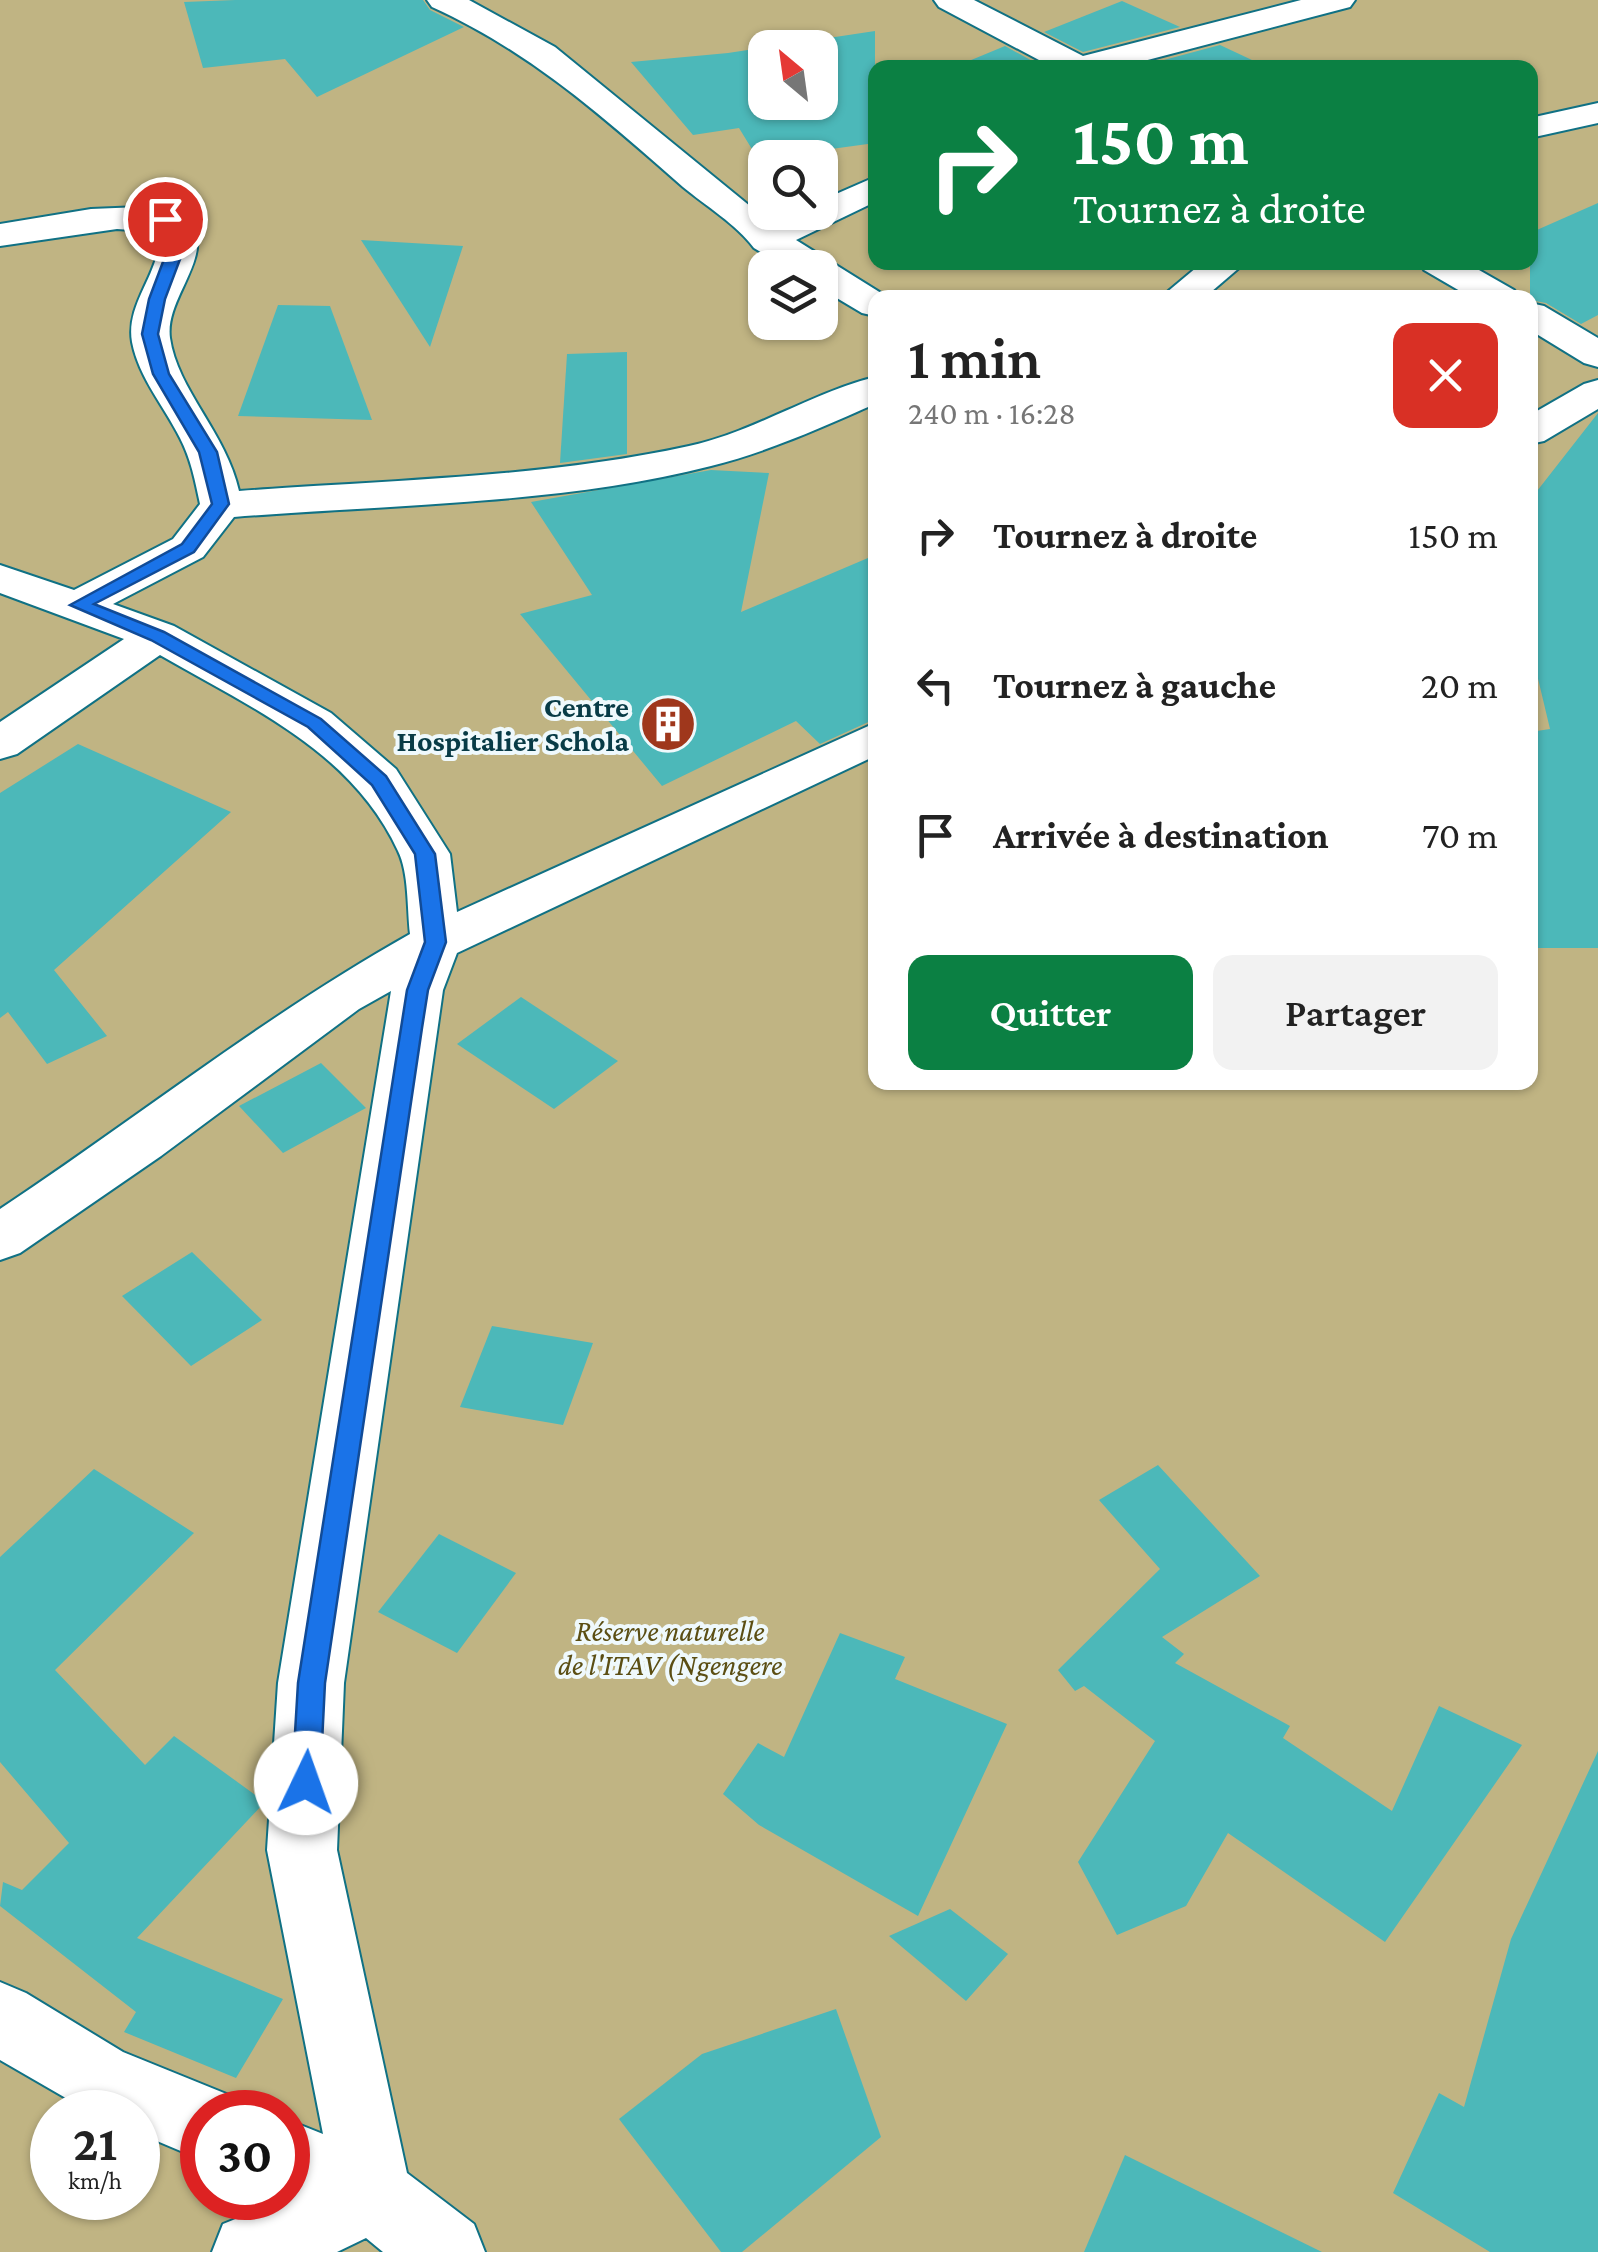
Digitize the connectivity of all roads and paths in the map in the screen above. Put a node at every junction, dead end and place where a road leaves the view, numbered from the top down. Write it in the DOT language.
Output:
graph roads {
  1 [pos="443,0"];
  2 [pos="950,0"];
  3 [pos="1340,0"];
  4 [pos="1066,60"];
  5 [pos="1107,60"];
  6 [pos="1598,113"];
  7 [pos="1538,126"];
  8 [pos="868,191"];
  9 [pos="0,234"];
  10 [pos="767,240"];
  11 [pos="783,250"];
  12 [pos="1217,270"];
  13 [pos="1451,270"];
  14 [pos="838,283"];
  15 [pos="1189,290"];
  16 [pos="1486,290"];
  17 [pos="868,302"];
  18 [pos="1538,318"];
  19 [pos="1590,342"];
  20 [pos="868,391"];
  21 [pos="1598,392"];
  22 [pos="1538,427"];
  23 [pos="221,504"];
  24 [pos="0,578"];
  25 [pos="79,605"];
  26 [pos="158,636"];
  27 [pos="868,741"];
  28 [pos="0,744"];
  29 [pos="436,942"];
  30 [pos="0,1238"];
  31 [pos="0,2018"];
  32 [pos="180,2113"];
  33 [pos="310,2168"];
  34 [pos="372,2195"];
  35 [pos="251,2252"];
  36 [pos="446,2252"];
  1 -- 10 [label="street"];
  2 -- 4 [label="street"];
  3 -- 5 [label="street"];
  6 -- 7 [label="street"];
  8 -- 10 [label="street"];
  9 -- 23 [label="street"];
  10 -- 11 [label="street"];
  12 -- 15 [label="street"];
  13 -- 16 [label="street"];
  14 -- 17 [label="street"];
  18 -- 19 [label="street"];
  20 -- 23 [label="street"];
  21 -- 22 [label="street"];
  23 -- 25 [label="street"];
  24 -- 25 [label="street"];
  25 -- 26 [label="street"];
  26 -- 28 [label="street"];
  26 -- 29 [label="street"];
  27 -- 29 [label="street"];
  29 -- 30 [label="street"];
  29 -- 34 [label="street"];
  31 -- 32 [label="street"];
  33 -- 34 [label="street"];
  34 -- 35 [label="street"];
  34 -- 36 [label="street"];
}
